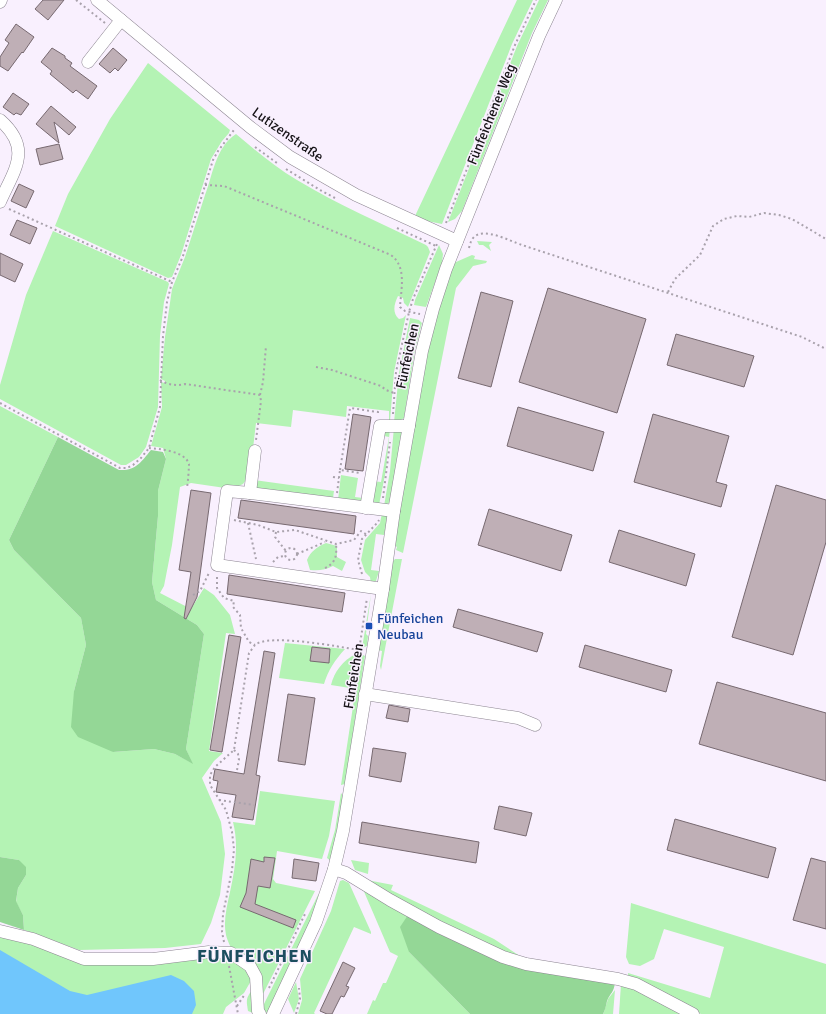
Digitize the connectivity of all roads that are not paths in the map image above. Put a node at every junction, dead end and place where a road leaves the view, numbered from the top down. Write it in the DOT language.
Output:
graph roads {
  1 [pos="97,0"];
  2 [pos="556,0"];
  3 [pos="121,20"];
  4 [pos="88,62"];
  5 [pos="0,120"];
  6 [pos="2,204"];
  7 [pos="457,241"];
  8 [pos="409,426"];
  9 [pos="255,451"];
  10 [pos="250,493"];
  11 [pos="366,508"];
  12 [pos="394,511"];
  13 [pos="382,589"];
  14 [pos="365,694"];
  15 [pos="535,725"];
  16 [pos="334,869"];
  17 [pos="0,931"];
  18 [pos="260,1014"];
  19 [pos="273,1014"];
  20 [pos="693,1014"];
  1 -- 3 [label="street, Lutizenstraße"];
  2 -- 7 [label="street, Fünfeichener Weg"];
  3 -- 4 [label="street"];
  3 -- 7 [label="street, Lutizenstraße"];
  5 -- 6 [label="street"];
  7 -- 8 [label="street, Fünfeichen"];
  8 -- 11 [label="street"];
  8 -- 12 [label="street, Fünfeichen"];
  9 -- 10 [label="street"];
  10 -- 11 [label="street"];
  10 -- 13 [label="street"];
  11 -- 12 [label="street"];
  12 -- 13 [label="street, Fünfeichen"];
  13 -- 14 [label="street, Fünfeichen"];
  14 -- 15 [label="street"];
  14 -- 16 [label="street, Fünfeichen"];
  16 -- 19 [label="street, Fünfeichen"];
  16 -- 20 [label="street"];
  17 -- 18 [label="street"];
}
